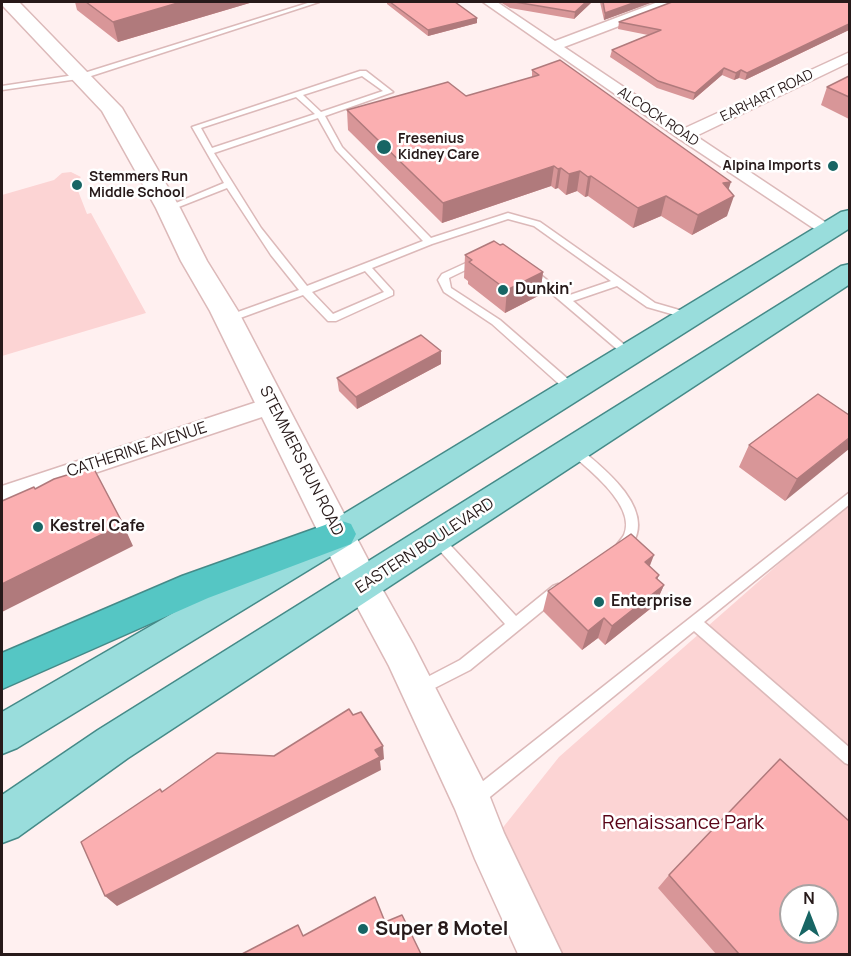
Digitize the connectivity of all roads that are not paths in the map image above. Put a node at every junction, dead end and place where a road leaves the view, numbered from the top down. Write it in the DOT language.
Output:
graph roads {
  1 [pos="9,2"];
  2 [pos="316,2"];
  3 [pos="489,2"];
  4 [pos="669,2"];
  5 [pos="554,46"];
  6 [pos="849,56"];
  7 [pos="82,76"];
  8 [pos="2,89"];
  9 [pos="297,94"];
  10 [pos="320,115"];
  11 [pos="684,135"];
  12 [pos="209,152"];
  13 [pos="227,185"];
  14 [pos="168,208"];
  15 [pos="839,223"];
  16 [pos="429,242"];
  17 [pos="487,256"];
  18 [pos="518,262"];
  19 [pos="366,267"];
  20 [pos="849,272"];
  21 [pos="618,282"];
  22 [pos="304,292"];
  23 [pos="567,300"];
  24 [pos="689,316"];
  25 [pos="228,319"];
  26 [pos="629,353"];
  27 [pos="572,389"];
  28 [pos="272,405"];
  29 [pos="574,450"];
  30 [pos="2,495"];
  31 [pos="849,496"];
  32 [pos="339,534"];
  33 [pos="436,538"];
  34 [pos="610,555"];
  35 [pos="573,580"];
  36 [pos="363,586"];
  37 [pos="695,623"];
  38 [pos="514,624"];
  39 [pos="2,671"];
  40 [pos="418,690"];
  41 [pos="2,734"];
  42 [pos="849,758"];
  43 [pos="472,801"];
  44 [pos="2,820"];
  45 [pos="540,954"];
  1 -- 7 [label="main road, STEMMERS RUN ROAD"];
  2 -- 7 [label="lane"];
  3 -- 5 [label="street, ALCOCK ROAD"];
  4 -- 5 [label="street"];
  5 -- 11 [label="street, ALCOCK ROAD"];
  6 -- 11 [label="street, EARHART ROAD"];
  7 -- 8 [label="lane"];
  7 -- 14 [label="main road, STEMMERS RUN ROAD"];
  9 -- 10 [label="lane"];
  9 -- 10 [label="lane"];
  9 -- 12 [label="lane"];
  10 -- 12 [label="lane"];
  10 -- 16 [label="lane"];
  11 -- 15 [label="street, ALCOCK ROAD"];
  12 -- 13 [label="lane"];
  13 -- 14 [label="lane"];
  13 -- 22 [label="lane"];
  14 -- 25 [label="main road, STEMMERS RUN ROAD"];
  15 -- 24 [label="main road"];
  16 -- 19 [label="lane"];
  16 -- 21 [label="lane"];
  17 -- 27 [label="lane"];
  18 -- 23 [label="lane"];
  19 -- 22 [label="lane"];
  19 -- 22 [label="lane"];
  20 -- 29 [label="main road, EASTERN BOULEVARD"];
  21 -- 23 [label="lane"];
  21 -- 24 [label="lane"];
  22 -- 25 [label="lane"];
  23 -- 26 [label="lane"];
  24 -- 26 [label="main road"];
  25 -- 28 [label="main road, STEMMERS RUN ROAD"];
  26 -- 27 [label="main road"];
  27 -- 32 [label="main road"];
  28 -- 30 [label="street, CATHERINE AVENUE"];
  28 -- 32 [label="main road, STEMMERS RUN ROAD"];
  29 -- 33 [label="main road, EASTERN BOULEVARD"];
  29 -- 34 [label="lane"];
  31 -- 37 [label="lane"];
  32 -- 36 [label="main road, STEMMERS RUN ROAD"];
  32 -- 39 [label="highway"];
  32 -- 41 [label="main road"];
  33 -- 36 [label="main road, EASTERN BOULEVARD"];
  33 -- 38 [label="lane"];
  35 -- 38 [label="lane"];
  36 -- 40 [label="street, STEMMERS RUN ROAD"];
  36 -- 44 [label="main road, EASTERN BOULEVARD"];
  37 -- 42 [label="lane"];
  37 -- 43 [label="lane"];
  38 -- 40 [label="lane"];
  40 -- 43 [label="street, STEMMERS RUN ROAD"];
  43 -- 45 [label="street, STEMMERS RUN ROAD"];
}
